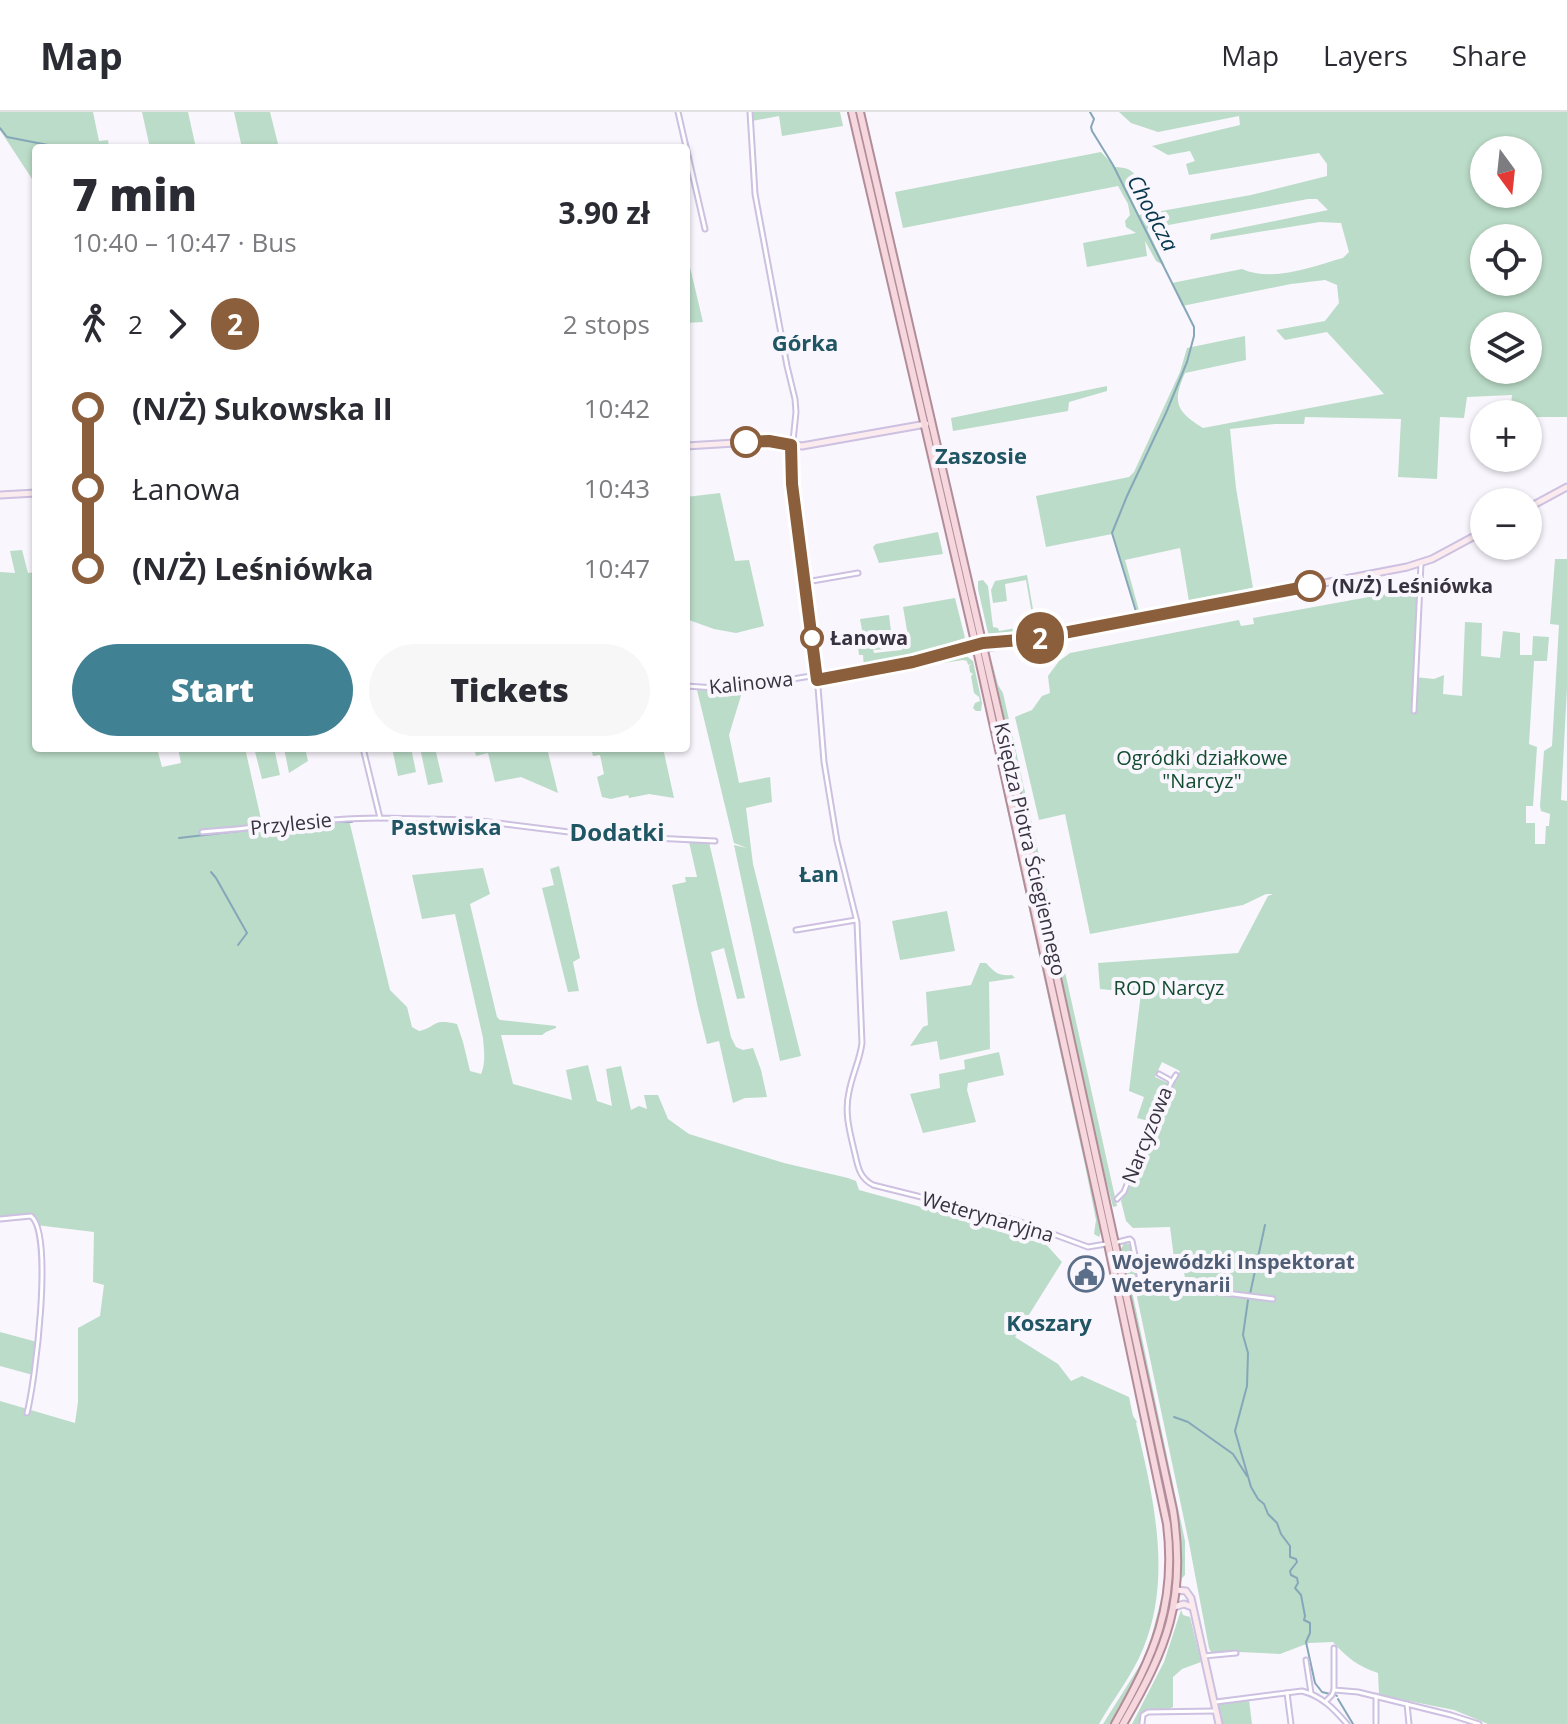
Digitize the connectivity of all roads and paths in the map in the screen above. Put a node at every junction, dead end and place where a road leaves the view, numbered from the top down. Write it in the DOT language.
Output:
graph roads {
  1 [pos="678,112"];
  2 [pos="750,112"];
  3 [pos="852,112"];
  4 [pos="860,112"];
  5 [pos="685,144"];
  6 [pos="690,164"];
  7 [pos="705,229"];
  8 [pos="928,424"];
  9 [pos="791,445"];
  10 [pos="690,446"];
  11 [pos="1567,487"];
  12 [pos="32,493"];
  13 [pos="0,495"];
  14 [pos="1542,500"];
  15 [pos="1470,539"];
  16 [pos="1421,563"];
  17 [pos="858,573"];
  18 [pos="805,582"];
  19 [pos="980,646"];
  20 [pos="817,677"];
  21 [pos="690,686"];
  22 [pos="1414,711"];
  23 [pos="364,752"];
  24 [pos="380,818"];
  25 [pos="202,832"];
  26 [pos="715,841"];
  27 [pos="856,920"];
  28 [pos="796,930"];
  29 [pos="1159,1074"];
  30 [pos="1176,1075"];
  31 [pos="1171,1083"];
  32 [pos="1117,1199"];
  33 [pos="0,1219"];
  34 [pos="1112,1243"];
  35 [pos="1273,1299"];
  36 [pos="27,1413"];
  37 [pos="1172,1590"];
  38 [pos="1193,1606"];
  39 [pos="1174,1607"];
  40 [pos="1334,1648"];
  41 [pos="1236,1653"];
  42 [pos="1203,1656"];
  43 [pos="1306,1660"];
  44 [pos="1334,1690"];
  45 [pos="1287,1693"];
  46 [pos="1311,1693"];
  47 [pos="1376,1696"];
  48 [pos="1326,1701"];
  49 [pos="1213,1702"];
  50 [pos="1407,1704"];
  51 [pos="1215,1711"];
  52 [pos="1470,1723"];
  53 [pos="1115,1724"];
  54 [pos="1123,1724"];
  55 [pos="1142,1724"];
  56 [pos="1219,1724"];
  57 [pos="1291,1724"];
  58 [pos="1347,1724"];
  59 [pos="1376,1724"];
  60 [pos="1409,1724"];
  61 [pos="1479,1724"];
  1 -- 5 [label="street"];
  2 -- 9 [label="street"];
  3 -- 8 [label="main road, Księdza Piotra Ściegiennego"];
  4 -- 8 [label="main road, Księdza Piotra Ściegiennego"];
  6 -- 7 [label="street"];
  8 -- 9 [label="street"];
  8 -- 19 [label="main road, Księdza Piotra Ściegiennego"];
  9 -- 10 [label="street"];
  9 -- 18 [label="street"];
  11 -- 14 [label="street"];
  12 -- 13 [label="street"];
  15 -- 16 [label="street"];
  16 -- 19 [label="street"];
  16 -- 22 [label="street"];
  17 -- 18 [label="street"];
  18 -- 20 [label="street"];
  19 -- 20 [label="street, Kalinowa"];
  19 -- 34 [label="main road, Księdza Piotra Ściegiennego"];
  20 -- 21 [label="street, Kalinowa"];
  20 -- 27 [label="street"];
  23 -- 24 [label="street"];
  24 -- 25 [label="street, Przylesie"];
  24 -- 26 [label="street, Przylesie"];
  27 -- 28 [label="street"];
  27 -- 34 [label="street, Weterynaryjna"];
  29 -- 31 [label="street, Narcyzowa"];
  30 -- 31 [label="street"];
  31 -- 32 [label="street, Narcyzowa"];
  33 -- 36 [label="street"];
  34 -- 35 [label="street"];
  34 -- 37 [label="main road, Księdza Piotra Ściegiennego"];
  37 -- 38 [label="street"];
  37 -- 39 [label="main road"];
  37 -- 53 [label="main road"];
  38 -- 39 [label="street"];
  38 -- 42 [label="street"];
  39 -- 54 [label="main road"];
  40 -- 44 [label="street"];
  41 -- 42 [label="street"];
  42 -- 49 [label="street"];
  43 -- 46 [label="street"];
  44 -- 47 [label="street"];
  44 -- 48 [label="street"];
  45 -- 46 [label="street"];
  45 -- 49 [label="street"];
  45 -- 57 [label="street"];
  46 -- 48 [label="street"];
  47 -- 50 [label="street"];
  47 -- 59 [label="street"];
  48 -- 58 [label="street"];
  49 -- 51 [label="street"];
  50 -- 52 [label="street"];
  50 -- 60 [label="street"];
  51 -- 55 [label="street"];
  51 -- 56 [label="street"];
  52 -- 61 [label="street"];
}
